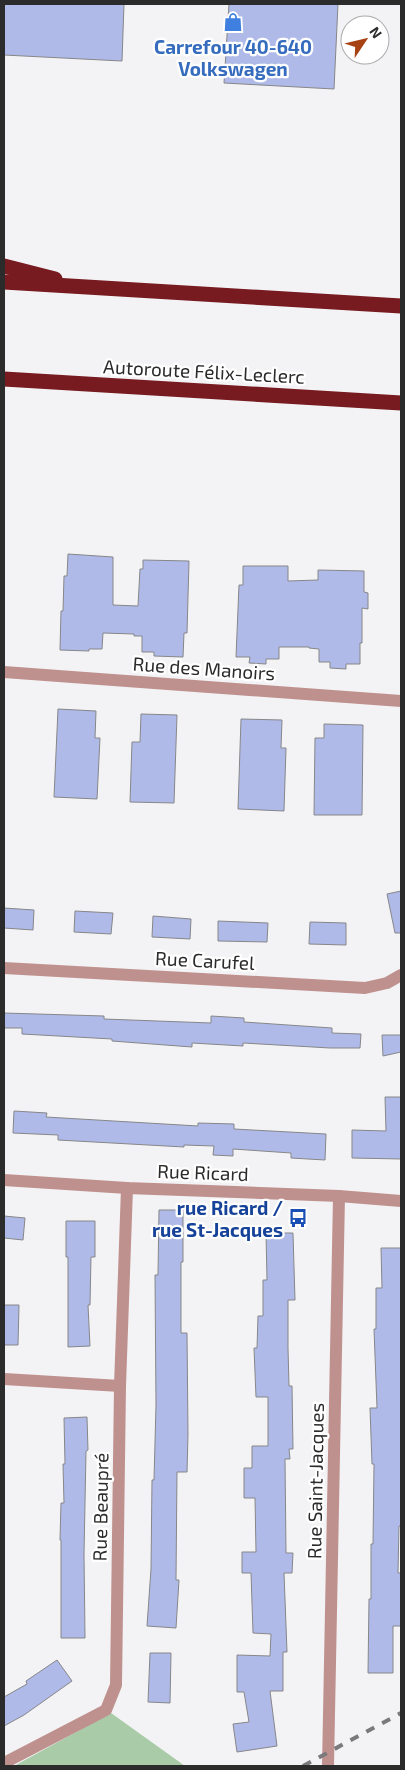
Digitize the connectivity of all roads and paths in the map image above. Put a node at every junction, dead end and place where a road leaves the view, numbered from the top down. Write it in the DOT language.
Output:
graph roads {
  1 [pos="4,266"];
  2 [pos="4,282"];
  3 [pos="93,288"];
  4 [pos="401,306"];
  5 [pos="4,379"];
  6 [pos="35,381"];
  7 [pos="4,386"];
  8 [pos="401,403"];
  9 [pos="4,672"];
  10 [pos="401,701"];
  11 [pos="4,968"];
  12 [pos="401,975"];
  13 [pos="4,1180"];
  14 [pos="127,1188"];
  15 [pos="339,1196"];
  16 [pos="401,1201"];
  17 [pos="4,1379"];
  18 [pos="120,1386"];
  19 [pos="4,1763"];
  20 [pos="328,1766"];
  1 -- 3 [label="highway"];
  2 -- 3 [label="highway"];
  3 -- 4 [label="highway"];
  5 -- 6 [label="highway, Autoroute Félix-Leclerc"];
  6 -- 7 [label="highway"];
  6 -- 8 [label="highway, Autoroute Félix-Leclerc"];
  9 -- 10 [label="street, Rue des Manoirs"];
  11 -- 12 [label="street, Rue Carufel"];
  13 -- 14 [label="street, Rue Ricard"];
  14 -- 15 [label="street, Rue Ricard"];
  14 -- 18 [label="street, Rue Beaupré"];
  15 -- 16 [label="street, Rue Ricard"];
  15 -- 20 [label="street, Rue Saint-Jacques"];
  17 -- 18 [label="street"];
  18 -- 19 [label="street, Rue Beaupré"];
}
